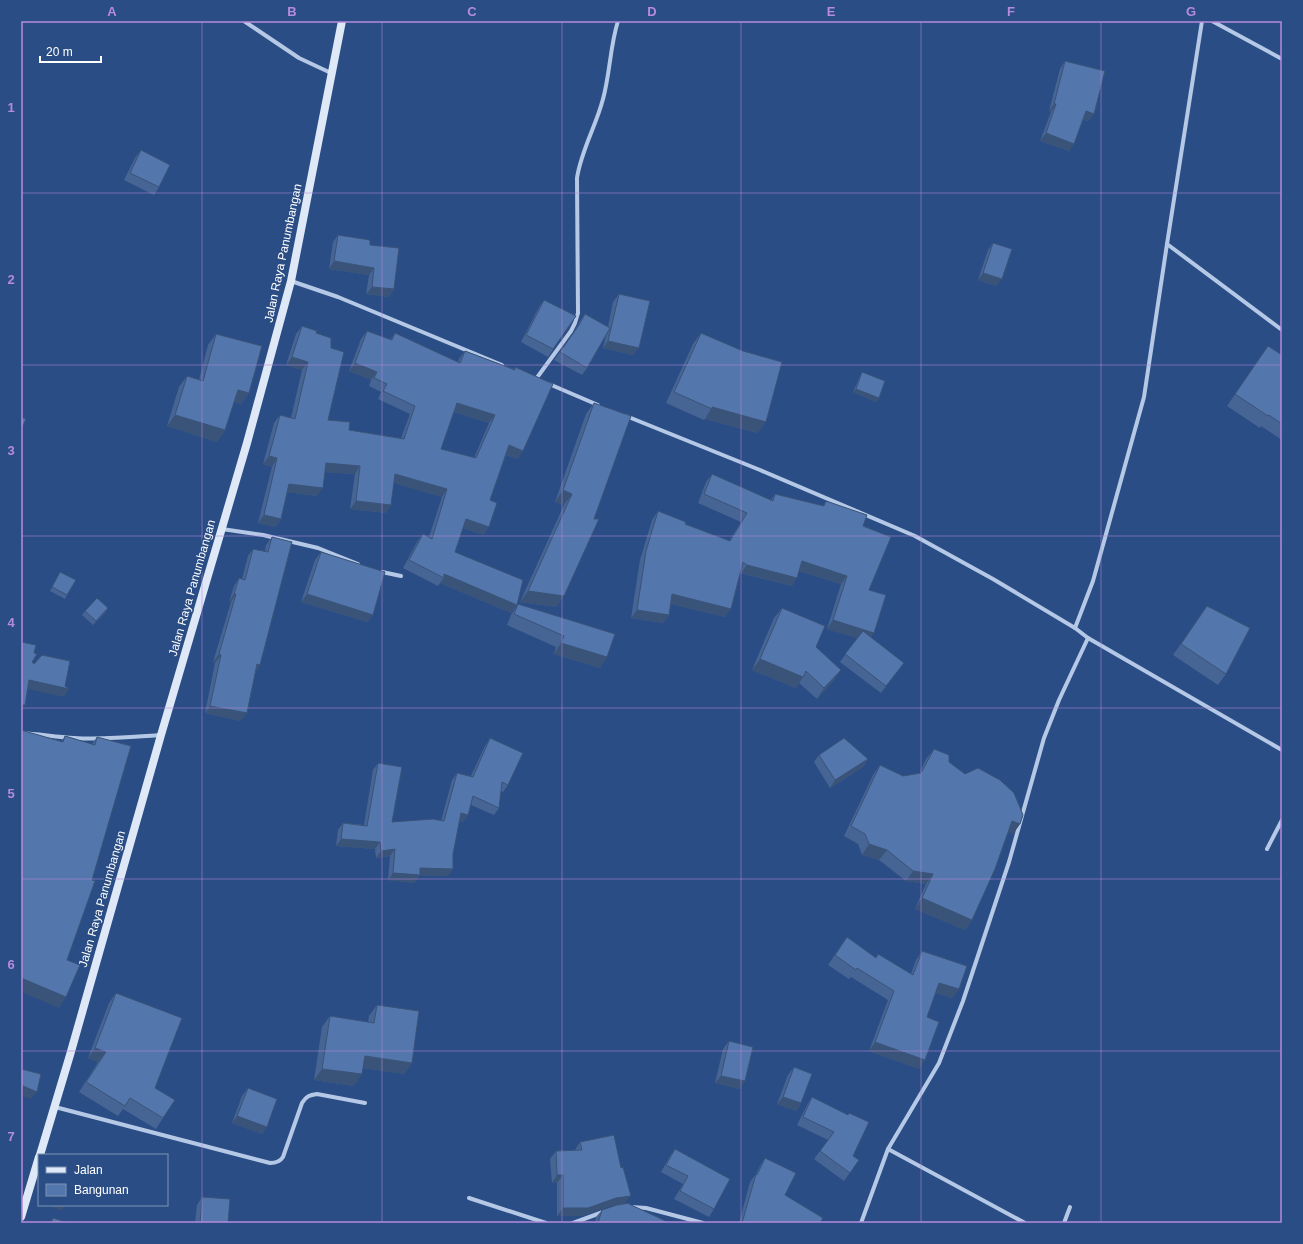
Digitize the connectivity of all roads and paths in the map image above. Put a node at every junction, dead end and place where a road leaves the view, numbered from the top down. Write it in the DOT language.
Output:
graph roads {
  1 [pos="244,21"];
  2 [pos="342,21"];
  3 [pos="618,21"];
  4 [pos="1202,21"];
  5 [pos="1212,21"];
  6 [pos="1282,58"];
  7 [pos="332,74"];
  8 [pos="1167,244"];
  9 [pos="292,281"];
  10 [pos="1282,330"];
  11 [pos="506,367"];
  12 [pos="528,376"];
  13 [pos="536,379"];
  14 [pos="605,407"];
  15 [pos="620,413"];
  16 [pos="222,529"];
  17 [pos="360,565"];
  18 [pos="380,572"];
  19 [pos="401,576"];
  20 [pos="1075,628"];
  21 [pos="1088,638"];
  22 [pos="21,733"];
  23 [pos="161,734"];
  24 [pos="1282,750"];
  25 [pos="1282,820"];
  26 [pos="1267,849"];
  27 [pos="365,1103"];
  28 [pos="54,1107"];
  29 [pos="888,1149"];
  30 [pos="40,1154"];
  31 [pos="38,1159"];
  32 [pos="469,1198"];
  33 [pos="628,1207"];
  34 [pos="1070,1207"];
  35 [pos="605,1211"];
  36 [pos="21,1217"];
  37 [pos="546,1223"];
  38 [pos="573,1223"];
  39 [pos="703,1223"];
  40 [pos="861,1223"];
  41 [pos="1025,1223"];
  42 [pos="1064,1223"];
  1 -- 7 [label="street"];
  2 -- 7 [label="main road, Jalan Raya Panumbangan"];
  3 -- 13 [label="street"];
  4 -- 8 [label="street"];
  5 -- 6 [label="street"];
  7 -- 9 [label="main road, Jalan Raya Panumbangan"];
  8 -- 10 [label="street"];
  8 -- 20 [label="street"];
  9 -- 11 [label="street"];
  9 -- 16 [label="main road, Jalan Raya Panumbangan"];
  12 -- 13 [label="street"];
  13 -- 14 [label="street"];
  15 -- 20 [label="street"];
  16 -- 17 [label="street"];
  16 -- 23 [label="main road, Jalan Raya Panumbangan"];
  18 -- 19 [label="street"];
  20 -- 21 [label="street"];
  21 -- 24 [label="street"];
  21 -- 29 [label="street"];
  22 -- 23 [label="street"];
  23 -- 28 [label="main road, Jalan Raya Panumbangan"];
  25 -- 26 [label="street"];
  27 -- 28 [label="street"];
  28 -- 30 [label="main road, Jalan Raya Panumbangan"];
  29 -- 40 [label="street"];
  29 -- 41 [label="street"];
  31 -- 36 [label="main road, Jalan Raya Panumbangan"];
  32 -- 37 [label="street"];
  33 -- 39 [label="street"];
  34 -- 42 [label="street"];
  35 -- 38 [label="street"];
}
